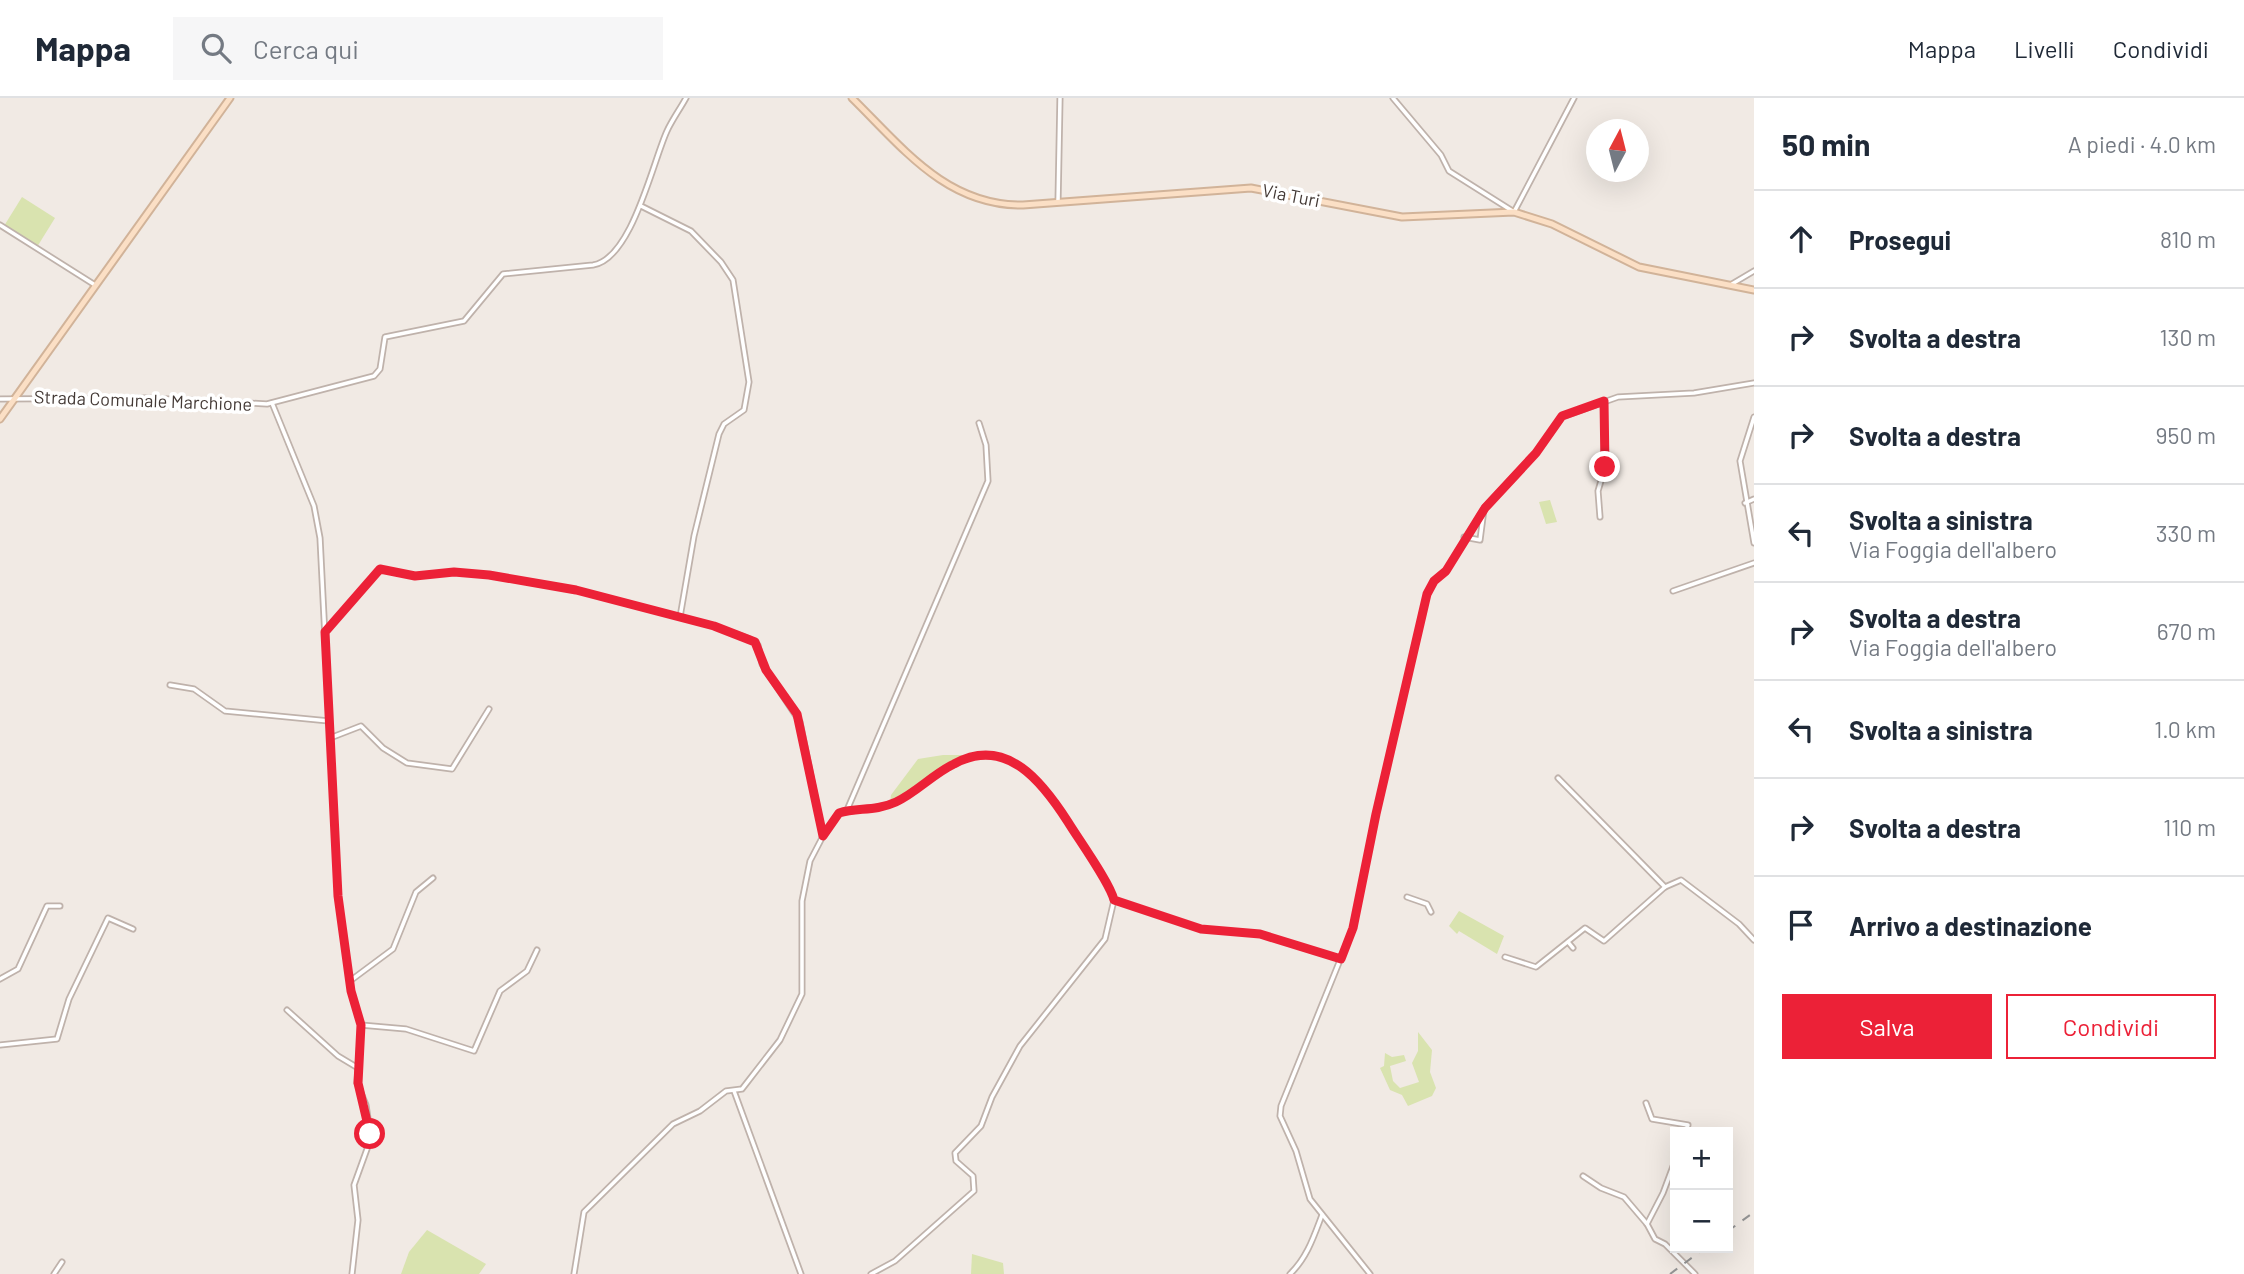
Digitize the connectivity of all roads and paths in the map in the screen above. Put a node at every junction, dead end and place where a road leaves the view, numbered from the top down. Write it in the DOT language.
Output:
graph roads {
  1 [pos="230,98"];
  2 [pos="686,98"];
  3 [pos="852,98"];
  4 [pos="1060,98"];
  5 [pos="1393,98"];
  6 [pos="1574,98"];
  7 [pos="1058,202"];
  8 [pos="641,206"];
  9 [pos="1514,212"];
  10 [pos="0,225"];
  11 [pos="1754,271"];
  12 [pos="95,285"];
  13 [pos="1730,286"];
  14 [pos="1753,291"];
  15 [pos="1754,383"];
  16 [pos="14,398"];
  17 [pos="0,399"];
  18 [pos="1604,401"];
  19 [pos="272,403"];
  20 [pos="1754,417"];
  21 [pos="0,419"];
  22 [pos="979,423"];
  23 [pos="1754,499"];
  24 [pos="1745,503"];
  25 [pos="1485,508"];
  26 [pos="1600,517"];
  27 [pos="1464,537"];
  28 [pos="1754,543"];
  29 [pos="1754,563"];
  30 [pos="1674,591"];
  31 [pos="680,617"];
  32 [pos="325,632"];
  33 [pos="170,685"];
  34 [pos="489,709"];
  35 [pos="329,721"];
  36 [pos="330,738"];
  37 [pos="1558,778"];
  38 [pos="847,810"];
  39 [pos="823,836"];
  40 [pos="433,878"];
  41 [pos="1665,887"];
  42 [pos="1407,897"];
  43 [pos="1114,900"];
  44 [pos="60,906"];
  45 [pos="1431,912"];
  46 [pos="133,929"];
  47 [pos="1754,940"];
  48 [pos="1569,942"];
  49 [pos="1573,948"];
  50 [pos="537,950"];
  51 [pos="1505,957"];
  52 [pos="1341,959"];
  53 [pos="0,979"];
  54 [pos="350,981"];
  55 [pos="287,1010"];
  56 [pos="361,1025"];
  57 [pos="0,1045"];
  58 [pos="358,1068"];
  59 [pos="734,1091"];
  60 [pos="1646,1103"];
  61 [pos="1687,1127"];
  62 [pos="1670,1172"];
  63 [pos="1583,1176"];
  64 [pos="1322,1214"];
  65 [pos="1647,1224"];
  66 [pos="62,1262"];
  67 [pos="54,1274"];
  68 [pos="352,1274"];
  69 [pos="573,1274"];
  70 [pos="801,1274"];
  71 [pos="871,1274"];
  72 [pos="1290,1274"];
  73 [pos="1370,1274"];
  74 [pos="1695,1274"];
  1 -- 12 [label="main road"];
  2 -- 8 [label="street"];
  3 -- 7 [label="main road, Via Turi"];
  4 -- 7 [label="street"];
  5 -- 9 [label="street"];
  6 -- 9 [label="street"];
  7 -- 9 [label="main road, Via Turi"];
  8 -- 19 [label="street, Strada Comunale Marchione"];
  8 -- 31 [label="street"];
  9 -- 13 [label="main road, Via Turi"];
  10 -- 12 [label="street"];
  11 -- 13 [label="street"];
  12 -- 16 [label="main road"];
  13 -- 14 [label="main road, Via Turi"];
  15 -- 18 [label="street"];
  16 -- 17 [label="street, Strada Comunale Marchione"];
  16 -- 19 [label="street, Strada Comunale Marchione"];
  16 -- 21 [label="main road"];
  18 -- 25 [label="street"];
  18 -- 26 [label="street"];
  19 -- 32 [label="street"];
  20 -- 24 [label="street"];
  22 -- 38 [label="street"];
  23 -- 24 [label="street"];
  24 -- 28 [label="street"];
  25 -- 27 [label="street"];
  25 -- 27 [label="street"];
  27 -- 52 [label="street"];
  29 -- 30 [label="street"];
  31 -- 32 [label="street"];
  31 -- 39 [label="street"];
  32 -- 35 [label="street"];
  33 -- 35 [label="street"];
  34 -- 36 [label="street"];
  35 -- 36 [label="street"];
  36 -- 54 [label="street"];
  37 -- 41 [label="street"];
  38 -- 39 [label="street"];
  38 -- 43 [label="street"];
  39 -- 59 [label="street"];
  40 -- 54 [label="street"];
  41 -- 47 [label="street"];
  41 -- 48 [label="street"];
  42 -- 45 [label="street"];
  43 -- 52 [label="street"];
  43 -- 71 [label="street"];
  44 -- 53 [label="street"];
  46 -- 57 [label="street"];
  48 -- 49 [label="street"];
  48 -- 51 [label="street"];
  50 -- 56 [label="street"];
  52 -- 64 [label="street"];
  54 -- 56 [label="street"];
  55 -- 58 [label="street"];
  56 -- 58 [label="street"];
  58 -- 68 [label="street"];
  59 -- 69 [label="street"];
  59 -- 70 [label="street"];
  60 -- 61 [label="street"];
  62 -- 65 [label="street"];
  63 -- 65 [label="street"];
  64 -- 72 [label="street"];
  64 -- 73 [label="street"];
  65 -- 74 [label="street"];
  66 -- 67 [label="street"];
}
